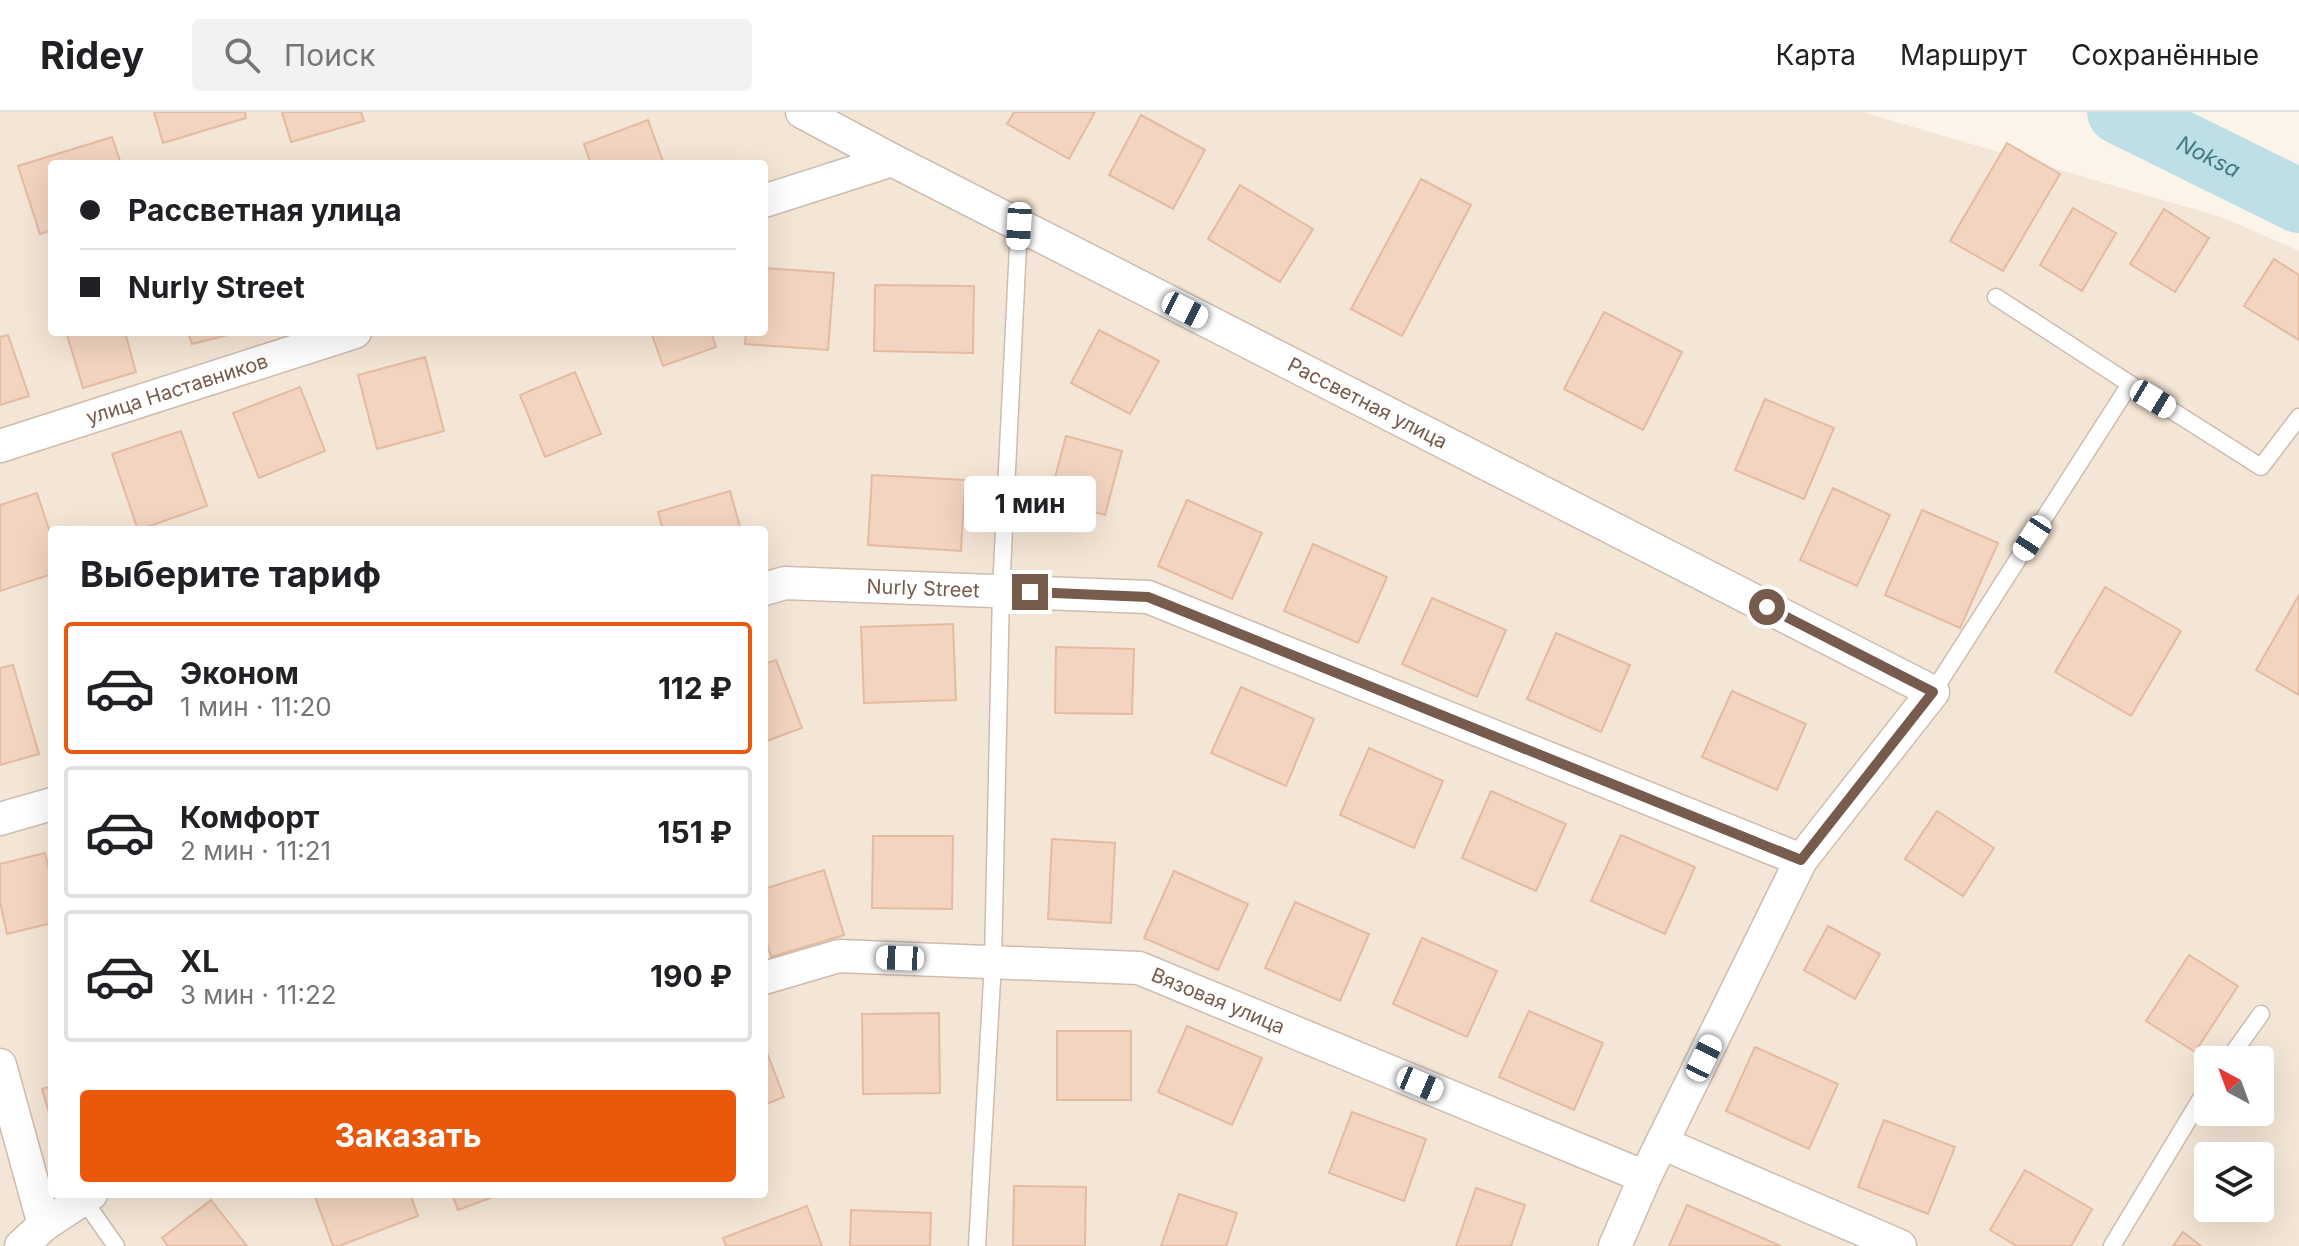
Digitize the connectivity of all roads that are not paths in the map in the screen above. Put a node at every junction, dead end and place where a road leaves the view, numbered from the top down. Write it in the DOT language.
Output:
graph roads {
  1 [pos="802,112"];
  2 [pos="892,160"];
  3 [pos="768,200"];
  4 [pos="1019,226"];
  5 [pos="1996,297"];
  6 [pos="343,336"];
  7 [pos="2130,384"];
  8 [pos="2299,417"];
  9 [pos="0,446"];
  10 [pos="768,588"];
  11 [pos="1001,591"];
  12 [pos="1933,692"];
  13 [pos="48,805"];
  14 [pos="0,819"];
  15 [pos="1801,860"];
  16 [pos="993,962"];
  17 [pos="768,977"];
  18 [pos="2261,1014"];
  19 [pos="2238,1046"];
  20 [pos="0,1065"];
  21 [pos="2194,1110"];
  22 [pos="1662,1143"];
  23 [pos="1645,1177"];
  24 [pos="86,1198"];
  25 [pos="88,1198"];
  26 [pos="32,1235"];
  27 [pos="116,1246"];
  28 [pos="977,1246"];
  29 [pos="1615,1246"];
  30 [pos="1900,1246"];
  31 [pos="2112,1246"];
  1 -- 2 [label="street, Рассветная улица"];
  2 -- 3 [label="street"];
  2 -- 4 [label="street, Рассветная улица"];
  4 -- 11 [label="lane"];
  4 -- 12 [label="street, Рассветная улица"];
  5 -- 7 [label="lane"];
  6 -- 9 [label="street, улица Наставников"];
  7 -- 8 [label="lane"];
  7 -- 12 [label="lane"];
  10 -- 11 [label="street, Nurly Street"];
  11 -- 15 [label="street, Nurly Street"];
  11 -- 16 [label="lane"];
  12 -- 15 [label="street"];
  13 -- 14 [label="street"];
  15 -- 22 [label="street"];
  16 -- 17 [label="street, Вязовая улица"];
  16 -- 23 [label="street, Вязовая улица"];
  16 -- 28 [label="lane"];
  18 -- 19 [label="lane"];
  20 -- 26 [label="street"];
  21 -- 31 [label="lane"];
  22 -- 23 [label="street"];
  22 -- 30 [label="street"];
  23 -- 29 [label="street"];
  24 -- 26 [label="street"];
  25 -- 27 [label="lane"];
}
